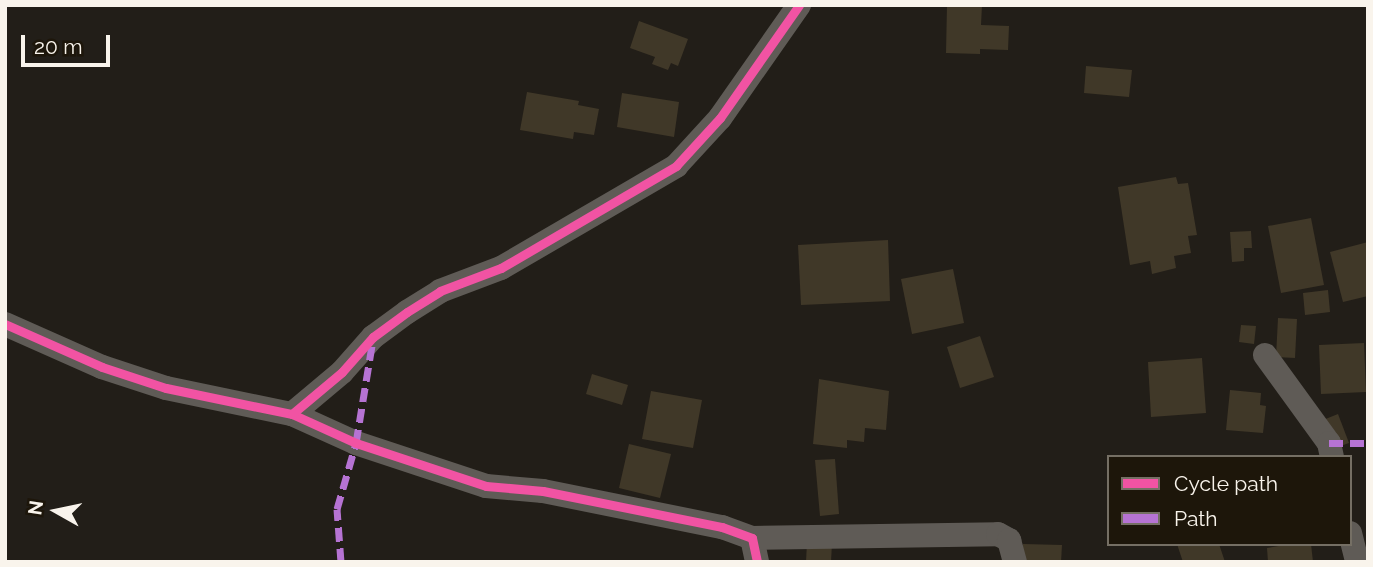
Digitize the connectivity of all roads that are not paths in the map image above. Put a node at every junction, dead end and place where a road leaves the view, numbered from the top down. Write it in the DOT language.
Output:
graph roads {
  1 [pos="799,5"];
  2 [pos="5,324"];
  3 [pos="1265,355"];
  4 [pos="292,415"];
  5 [pos="1332,455"];
  6 [pos="752,538"];
  7 [pos="1352,541"];
  8 [pos="757,562"];
  9 [pos="1015,562"];
  10 [pos="1357,562"];
  1 -- 4 [label="street"];
  2 -- 4 [label="street"];
  3 -- 5 [label="street"];
  4 -- 6 [label="street"];
  6 -- 8 [label="street"];
  6 -- 9 [label="street"];
  7 -- 10 [label="street"];
}
